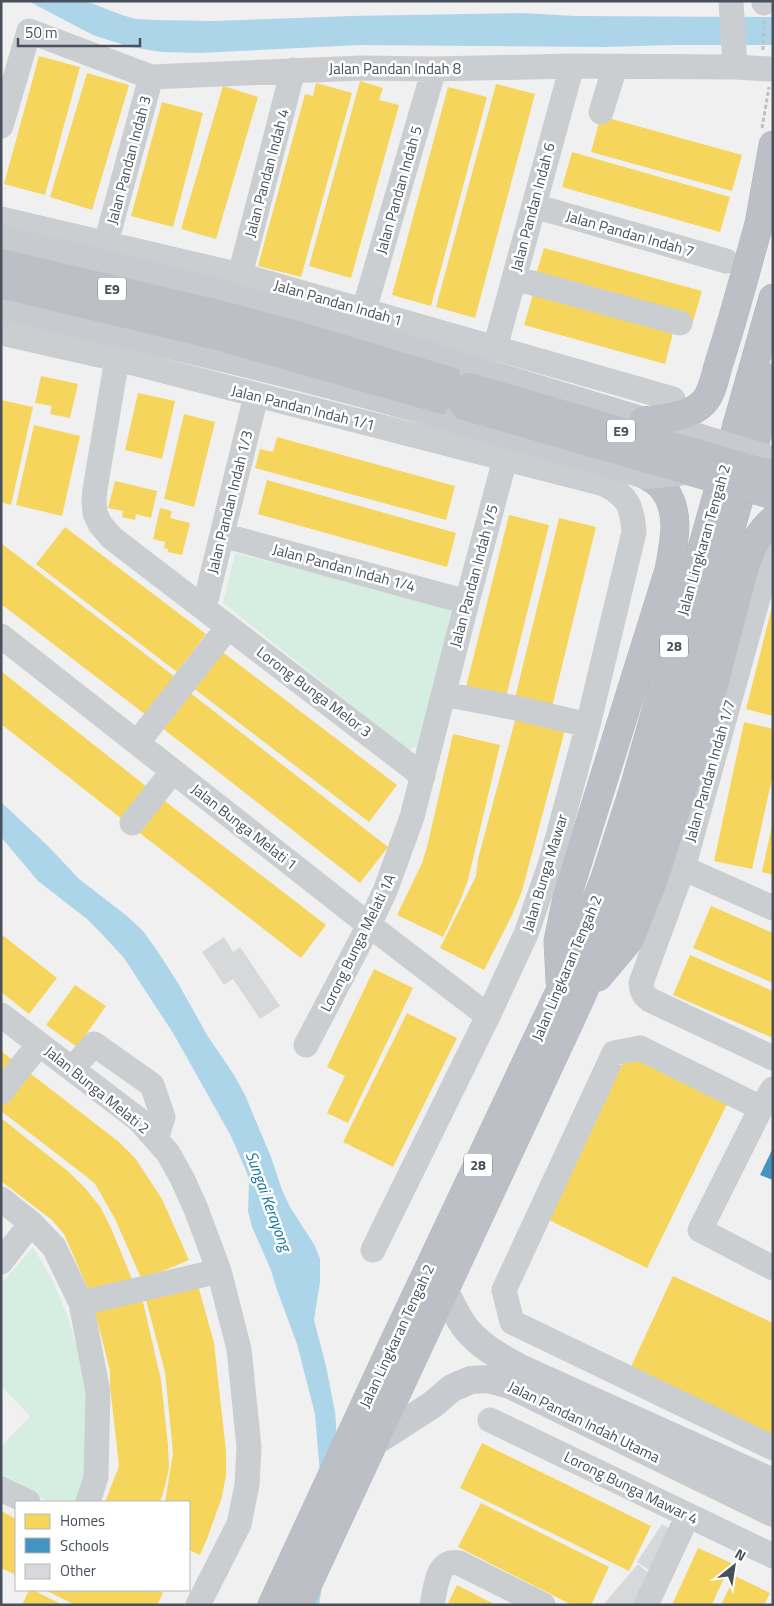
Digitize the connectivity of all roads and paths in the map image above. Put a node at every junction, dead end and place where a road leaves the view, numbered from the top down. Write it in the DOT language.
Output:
graph roads {
  1 [pos="731,1"];
  2 [pos="765,2"];
  3 [pos="735,60"];
  4 [pos="766,60"];
  5 [pos="572,66"];
  6 [pos="615,67"];
  7 [pos="434,69"];
  8 [pos="293,70"];
  9 [pos="151,77"];
  10 [pos="601,112"];
  11 [pos="1,126"];
  12 [pos="773,145"];
  13 [pos="534,206"];
  14 [pos="1,219"];
  15 [pos="1,240"];
  16 [pos="106,243"];
  17 [pos="726,261"];
  18 [pos="1,262"];
  19 [pos="240,275"];
  20 [pos="514,278"];
  21 [pos="1,284"];
  22 [pos="773,298"];
  23 [pos="1,306"];
  24 [pos="364,310"];
  25 [pos="680,323"];
  26 [pos="220,326"];
  27 [pos="1,333"];
  28 [pos="495,348"];
  29 [pos="117,359"];
  30 [pos="773,378"];
  31 [pos="630,386"];
  32 [pos="466,395"];
  33 [pos="256,396"];
  34 [pos="672,399"];
  35 [pos="643,421"];
  36 [pos="505,459"];
  37 [pos="773,462"];
  38 [pos="687,471"];
  39 [pos="773,473"];
  40 [pos="646,475"];
  41 [pos="604,484"];
  42 [pos="773,495"];
  43 [pos="773,520"];
  44 [pos="222,535"];
  45 [pos="771,554"];
  46 [pos="467,602"];
  47 [pos="204,608"];
  48 [pos="228,627"];
  49 [pos="1,636"];
  50 [pos="444,694"];
  51 [pos="588,725"];
  52 [pos="137,743"];
  53 [pos="173,770"];
  54 [pos="423,776"];
  55 [pos="132,823"];
  56 [pos="682,868"];
  57 [pos="773,908"];
  58 [pos="369,925"];
  59 [pos="571,993"];
  60 [pos="1,1015"];
  61 [pos="488,1016"];
  62 [pos="39,1044"];
  63 [pos="306,1045"];
  64 [pos="773,1058"];
  65 [pos="72,1069"];
  66 [pos="1,1092"];
  67 [pos="767,1099"];
  68 [pos="156,1139"];
  69 [pos="1,1199"];
  70 [pos="32,1223"];
  71 [pos="374,1250"];
  72 [pos="1,1262"];
  73 [pos="773,1268"];
  74 [pos="219,1271"];
  75 [pos="445,1292"];
  76 [pos="81,1303"];
  77 [pos="490,1420"];
  78 [pos="373,1443"];
  79 [pos="773,1448"];
  80 [pos="773,1482"];
  81 [pos="1,1488"];
  82 [pos="26,1501"];
  83 [pos="88,1501"];
  84 [pos="773,1513"];
  85 [pos="688,1515"];
  86 [pos="773,1556"];
  87 [pos="197,1592"];
  88 [pos="272,1605"];
  89 [pos="298,1605"];
  90 [pos="432,1605"];
  91 [pos="543,1605"];
  92 [pos="646,1605"];
  1 -- 3 [label="street"];
  2 -- 4 [label="path"];
  3 -- 4 [label="street, Jalan Pandan Indah 8"];
  3 -- 6 [label="street, Jalan Pandan Indah 8"];
  5 -- 6 [label="street, Jalan Pandan Indah 8"];
  5 -- 7 [label="street, Jalan Pandan Indah 8"];
  5 -- 13 [label="street, Jalan Pandan Indah 6"];
  6 -- 10 [label="street"];
  7 -- 8 [label="street, Jalan Pandan Indah 8"];
  7 -- 24 [label="street, Jalan Pandan Indah 5"];
  8 -- 9 [label="street, Jalan Pandan Indah 8"];
  8 -- 19 [label="street, Jalan Pandan Indah 4"];
  9 -- 11 [label="street, Jalan Pandan Indah 8"];
  9 -- 16 [label="street, Jalan Pandan Indah 3"];
  12 -- 35 [label="highway, bridge"];
  13 -- 17 [label="street, Jalan Pandan Indah 7"];
  13 -- 20 [label="street, Jalan Pandan Indah 6"];
  14 -- 16 [label="street, Jalan Pandan Indah 1"];
  15 -- 32 [label="main road"];
  16 -- 19 [label="street, Jalan Pandan Indah 1"];
  18 -- 26 [label="highway, E9"];
  19 -- 24 [label="street, Jalan Pandan Indah 1"];
  20 -- 25 [label="street"];
  20 -- 28 [label="street, Jalan Pandan Indah 6"];
  21 -- 26 [label="highway, E9"];
  22 -- 59 [label="highway, Jalan Lingkaran Tengah 2 / 28"];
  23 -- 32 [label="main road"];
  24 -- 28 [label="street, Jalan Pandan Indah 1"];
  26 -- 32 [label="highway, E9"];
  27 -- 29 [label="street, Jalan Pandan Indah 1/1"];
  28 -- 31 [label="street, Jalan Pandan Indah 1"];
  29 -- 33 [label="street, Jalan Pandan Indah 1/1"];
  29 -- 47 [label="street, Lorong Bunga Melor 3"];
  30 -- 59 [label="highway, Jalan Lingkaran Tengah 2 / 28"];
  31 -- 34 [label="street, Jalan Pandan Indah 1"];
  31 -- 41 [label="street"];
  32 -- 35 [label="main road, bridge"];
  32 -- 38 [label="highway, E9, bridge"];
  32 -- 39 [label="highway, E9, bridge"];
  32 -- 40 [label="main road, bridge"];
  33 -- 36 [label="street, Jalan Pandan Indah 1/1"];
  33 -- 44 [label="street, Jalan Pandan Indah 1/3"];
  35 -- 37 [label="main road, bridge"];
  36 -- 41 [label="street, Jalan Pandan Indah 1/1"];
  36 -- 46 [label="street, Jalan Pandan Indah 1/5"];
  38 -- 40 [label="main road, bridge"];
  38 -- 42 [label="highway, E9, bridge"];
  40 -- 59 [label="highway"];
  41 -- 51 [label="street, Jalan Bunga Mawar"];
  43 -- 59 [label="highway"];
  44 -- 46 [label="street, Jalan Pandan Indah 1/4"];
  44 -- 47 [label="street, Jalan Pandan Indah 1/3"];
  45 -- 56 [label="street, Jalan Pandan Indah 1/7"];
  46 -- 50 [label="street, Jalan Pandan Indah 1/5"];
  47 -- 48 [label="street, Lorong Bunga Melor 3"];
  48 -- 52 [label="street"];
  48 -- 54 [label="street, Lorong Bunga Melor 3"];
  49 -- 52 [label="street, Jalan Bunga Melati 1"];
  50 -- 51 [label="street"];
  50 -- 54 [label="street, Lorong Bunga Melati 1A"];
  51 -- 61 [label="street, Jalan Bunga Mawar"];
  52 -- 53 [label="street, Jalan Bunga Melati 1"];
  53 -- 55 [label="street"];
  53 -- 58 [label="street, Jalan Bunga Melati 1"];
  54 -- 58 [label="street, Lorong Bunga Melati 1A"];
  56 -- 57 [label="street"];
  56 -- 64 [label="street, Jalan Pandan Indah 1/7"];
  58 -- 61 [label="street, Jalan Bunga Melati 1"];
  58 -- 63 [label="street, Lorong Bunga Melati 1A"];
  59 -- 75 [label="highway, Jalan Lingkaran Tengah 2 / 28"];
  59 -- 88 [label="highway, Jalan Lingkaran Tengah 2 / 28"];
  60 -- 62 [label="street, Jalan Bunga Melati 2"];
  61 -- 71 [label="street, Jalan Bunga Mawar"];
  62 -- 65 [label="street, Jalan Bunga Melati 2"];
  62 -- 66 [label="street"];
  65 -- 68 [label="street, Jalan Bunga Melati 2"];
  65 -- 68 [label="street"];
  67 -- 73 [label="street"];
  67 -- 79 [label="street"];
  68 -- 74 [label="street, Jalan Bunga Melati 2"];
  69 -- 70 [label="street"];
  70 -- 72 [label="street"];
  70 -- 76 [label="street"];
  74 -- 76 [label="street"];
  74 -- 87 [label="street, Jalan Bunga Melati 2"];
  75 -- 78 [label="highway, Jalan Lingkaran Tengah 2 / 28"];
  75 -- 80 [label="main road, Jalan Pandan Indah Utama"];
  76 -- 83 [label="street"];
  77 -- 85 [label="street, Lorong Bunga Mawar 4"];
  78 -- 84 [label="main road, Jalan Pandan Indah Utama"];
  78 -- 89 [label="highway, Jalan Lingkaran Tengah 2 / 28"];
  81 -- 82 [label="street"];
  85 -- 86 [label="street, Lorong Bunga Mawar 4"];
  85 -- 92 [label="street"];
  90 -- 91 [label="street"];
}
